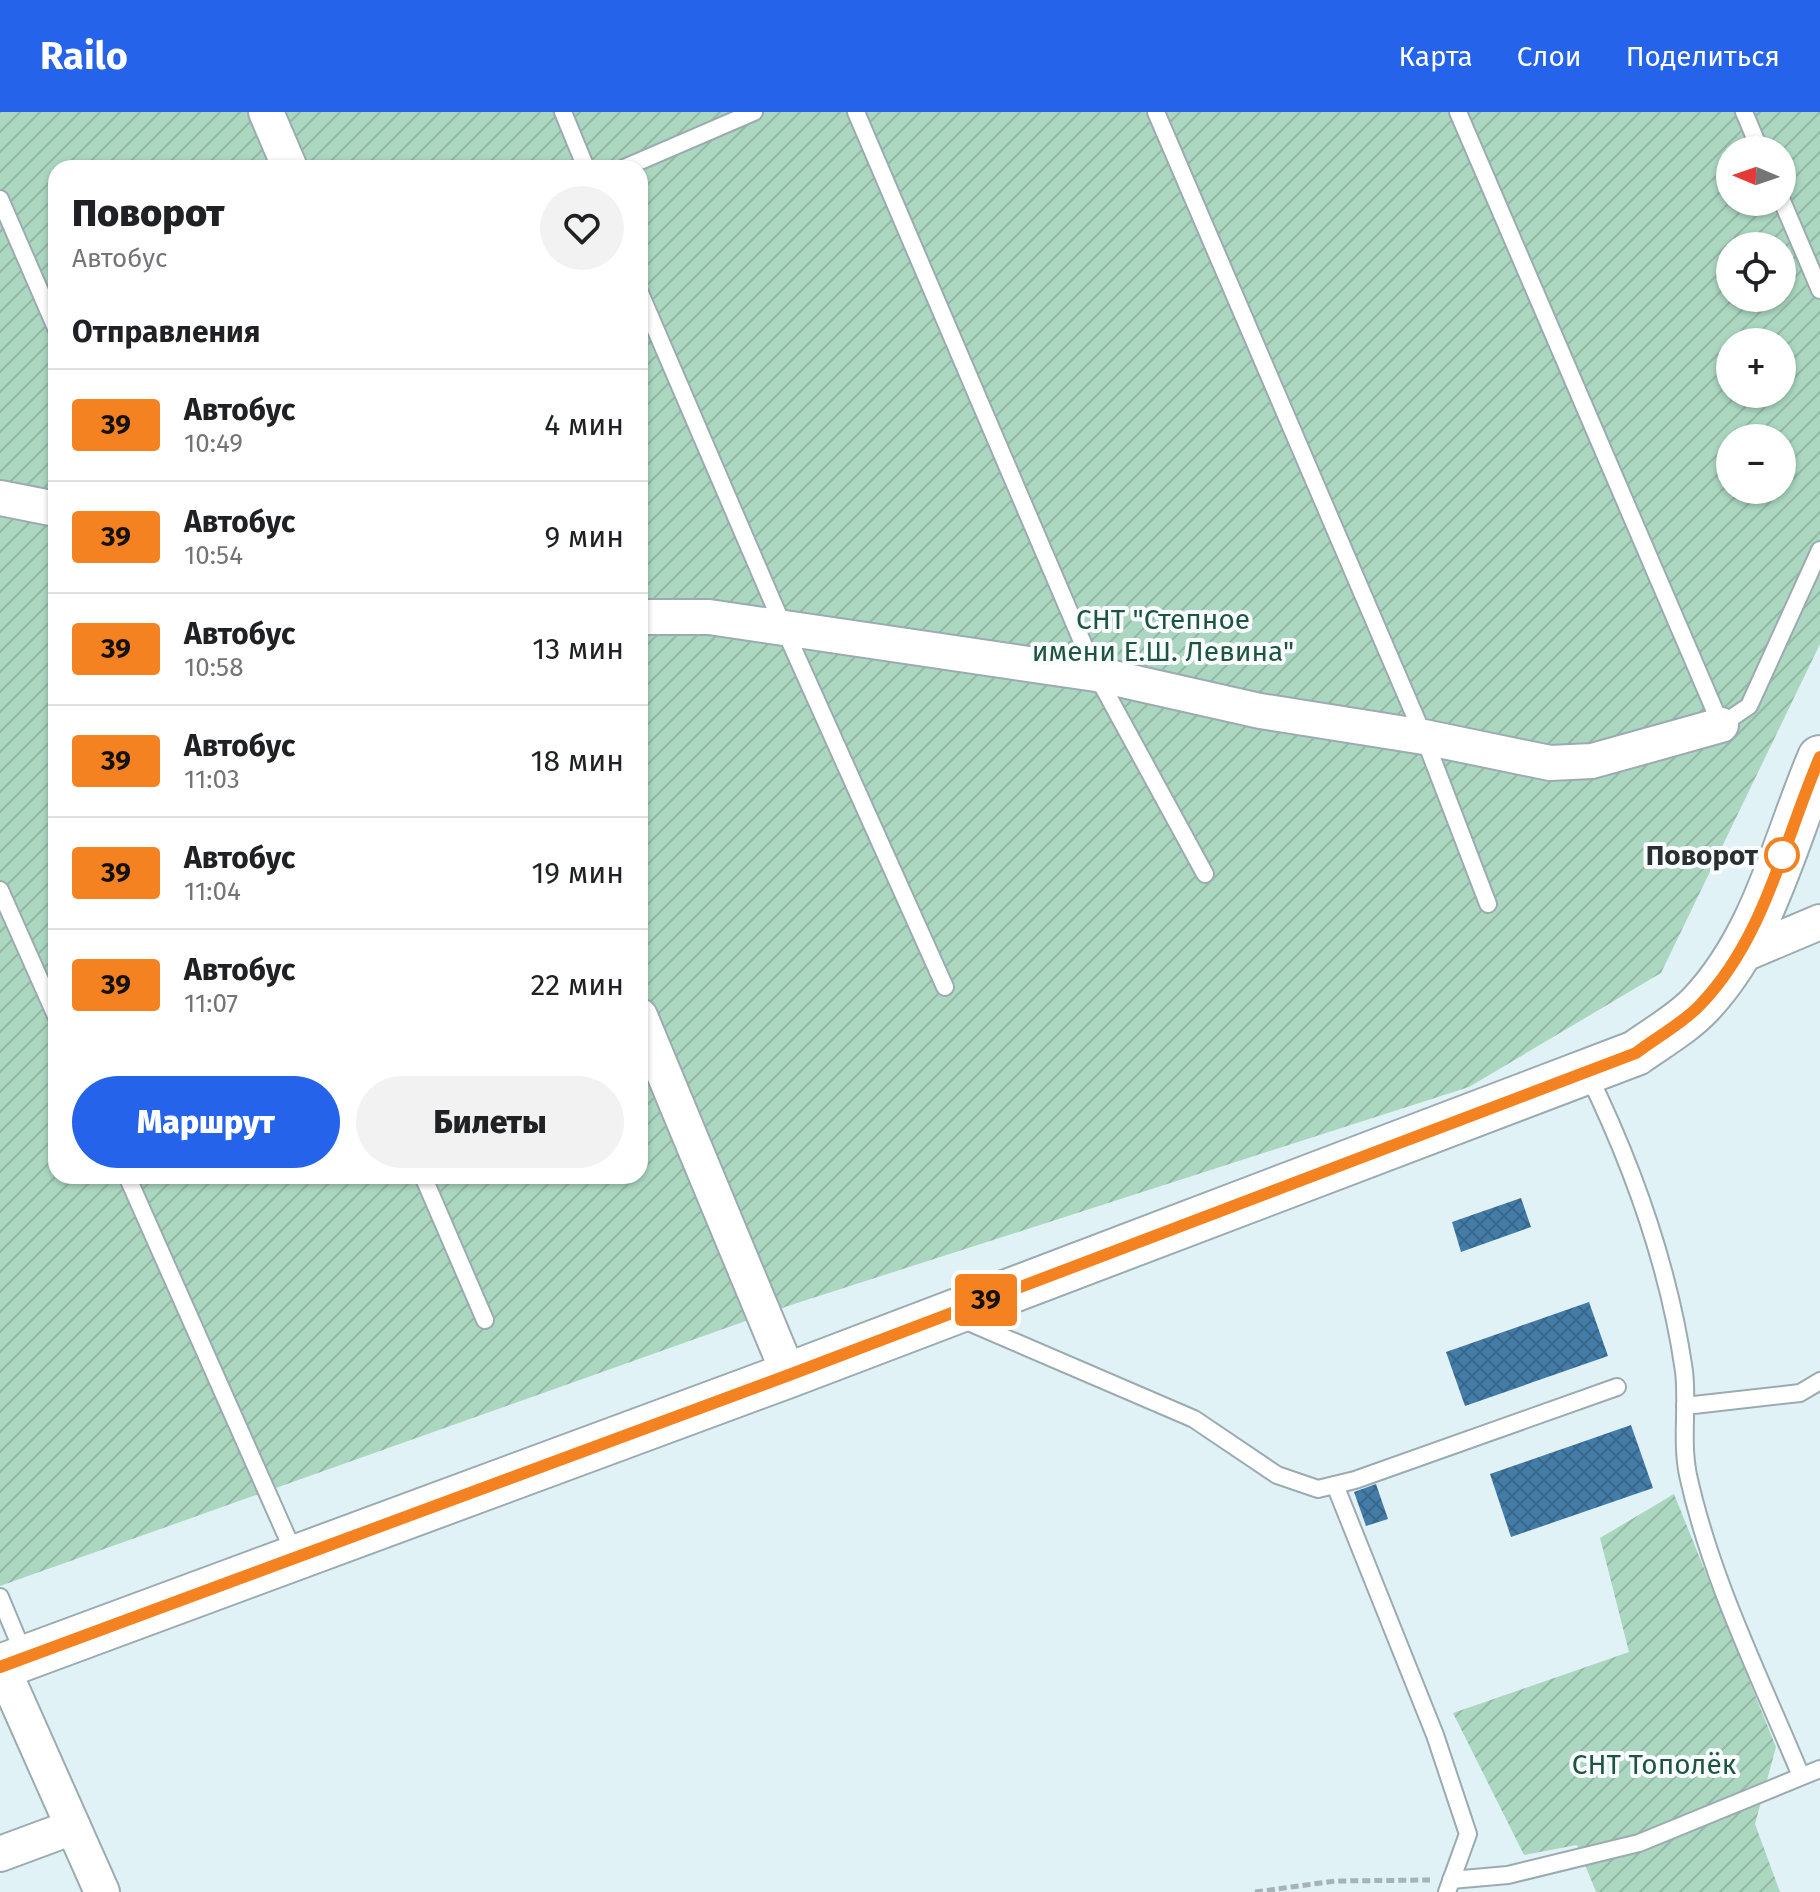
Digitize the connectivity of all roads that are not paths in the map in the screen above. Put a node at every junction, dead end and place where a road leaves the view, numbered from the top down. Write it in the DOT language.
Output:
graph roads {
  1 [pos="266,112"];
  2 [pos="563,112"];
  3 [pos="754,112"];
  4 [pos="856,112"];
  5 [pos="1156,112"];
  6 [pos="1458,112"];
  7 [pos="1744,112"];
  8 [pos="1754,136"];
  9 [pos="287,160"];
  10 [pos="583,160"];
  11 [pos="643,160"];
  12 [pos="0,199"];
  13 [pos="1788,216"];
  14 [pos="1820,290"];
  15 [pos="48,310"];
  16 [pos="648,312"];
  17 [pos="0,498"];
  18 [pos="48,507"];
  19 [pos="1820,550"];
  20 [pos="648,617"];
  21 [pos="783,626"];
  22 [pos="1096,674"];
  23 [pos="1721,725"];
  24 [pos="1424,737"];
  25 [pos="1820,758"];
  26 [pos="1205,874"];
  27 [pos="0,890"];
  28 [pos="1488,904"];
  29 [pos="1820,922"];
  30 [pos="1737,957"];
  31 [pos="945,987"];
  32 [pos="48,998"];
  33 [pos="648,1035"];
  34 [pos="1586,1070"];
  35 [pos="131,1184"];
  36 [pos="426,1184"];
  37 [pos="950,1314"];
  38 [pos="485,1320"];
  39 [pos="789,1375"];
  40 [pos="1820,1381"];
  41 [pos="1617,1387"];
  42 [pos="1685,1406"];
  43 [pos="1335,1485"];
  44 [pos="296,1558"];
  45 [pos="0,1597"];
  46 [pos="9,1664"];
  47 [pos="1820,1769"];
  48 [pos="1801,1776"];
  49 [pos="73,1827"];
  50 [pos="0,1854"];
  51 [pos="1449,1886"];
  52 [pos="102,1892"];
  1 -- 9 [label="street"];
  2 -- 10 [label="lane"];
  3 -- 11 [label="lane"];
  4 -- 22 [label="lane"];
  5 -- 24 [label="lane"];
  6 -- 23 [label="lane"];
  7 -- 8 [label="lane"];
  12 -- 15 [label="lane"];
  13 -- 14 [label="lane"];
  16 -- 21 [label="lane"];
  17 -- 18 [label="street"];
  19 -- 23 [label="lane"];
  20 -- 21 [label="street"];
  21 -- 22 [label="street"];
  21 -- 31 [label="lane"];
  22 -- 24 [label="street"];
  22 -- 26 [label="lane"];
  23 -- 24 [label="street"];
  24 -- 28 [label="lane"];
  25 -- 30 [label="street"];
  27 -- 32 [label="lane"];
  29 -- 30 [label="street"];
  30 -- 34 [label="street"];
  33 -- 39 [label="street"];
  34 -- 37 [label="street"];
  34 -- 42 [label="lane"];
  35 -- 44 [label="lane"];
  36 -- 38 [label="lane"];
  37 -- 39 [label="street"];
  37 -- 43 [label="lane"];
  39 -- 44 [label="street"];
  40 -- 42 [label="lane"];
  41 -- 43 [label="lane"];
  42 -- 48 [label="lane"];
  43 -- 51 [label="lane"];
  44 -- 46 [label="street"];
  45 -- 46 [label="lane"];
  46 -- 49 [label="street"];
  47 -- 48 [label="lane"];
  48 -- 51 [label="lane"];
  49 -- 50 [label="street"];
  49 -- 52 [label="street"];
}
